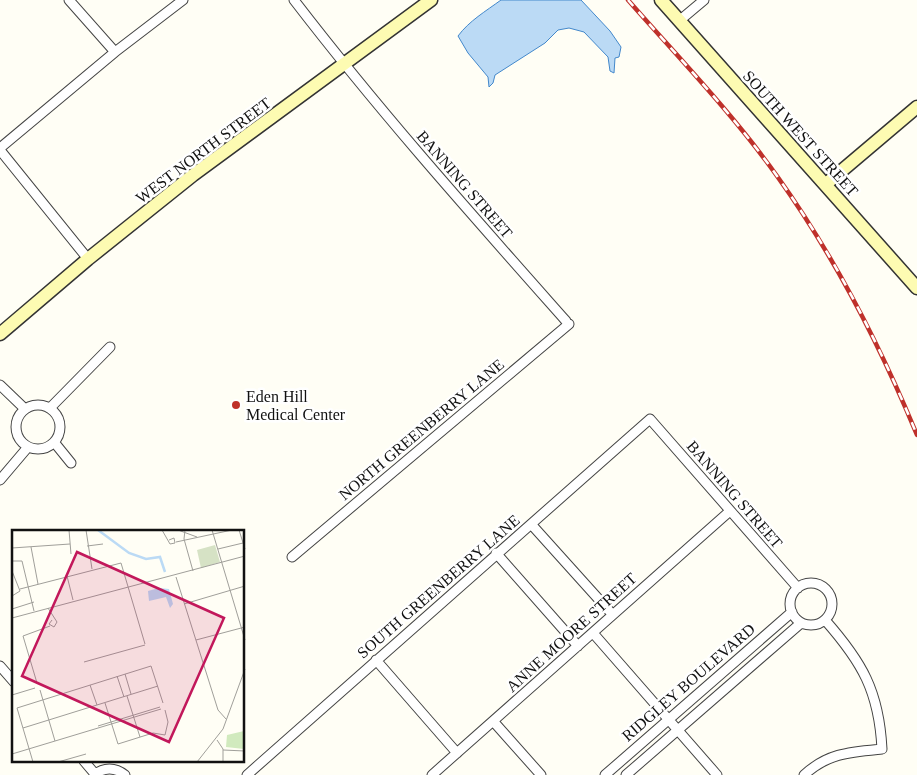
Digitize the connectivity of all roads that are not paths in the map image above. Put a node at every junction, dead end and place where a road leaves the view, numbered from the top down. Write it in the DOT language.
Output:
graph roads {
  1 [pos="69,0"];
  2 [pos="183,0"];
  3 [pos="294,0"];
  4 [pos="431,0"];
  5 [pos="661,0"];
  6 [pos="704,0"];
  7 [pos="679,21"];
  8 [pos="115,52"];
  9 [pos="344,64"];
  10 [pos="917,107"];
  11 [pos="0,149"];
  12 [pos="826,184"];
  13 [pos="88,259"];
  14 [pos="917,288"];
  15 [pos="567,323"];
  16 [pos="0,334"];
  17 [pos="110,347"];
  18 [pos="0,385"];
  19 [pos="50,408"];
  20 [pos="25,409"];
  21 [pos="650,420"];
  22 [pos="54,442"];
  23 [pos="28,447"];
  24 [pos="71,463"];
  25 [pos="0,480"];
  26 [pos="730,511"];
  27 [pos="531,524"];
  28 [pos="496,554"];
  29 [pos="292,557"];
  30 [pos="798,588"];
  31 [pos="792,612"];
  32 [pos="612,614"];
  33 [pos="825,620"];
  34 [pos="801,623"];
  35 [pos="593,633"];
  36 [pos="578,646"];
  37 [pos="376,660"];
  38 [pos="0,666"];
  39 [pos="12,680"];
  40 [pos="667,719"];
  41 [pos="493,721"];
  42 [pos="677,731"];
  43 [pos="457,753"];
  44 [pos="85,762"];
  45 [pos="94,774"];
  46 [pos="125,775"];
  47 [pos="247,775"];
  48 [pos="432,775"];
  49 [pos="541,775"];
  50 [pos="605,775"];
  51 [pos="626,775"];
  52 [pos="717,775"];
  53 [pos="804,775"];
  1 -- 8 [label="street"];
  2 -- 8 [label="street"];
  3 -- 9 [label="street, BANNING STREET"];
  4 -- 9 [label="main road, WEST NORTH STREET"];
  5 -- 7 [label="main road, SOUTH WEST STREET"];
  6 -- 7 [label="street"];
  7 -- 12 [label="main road, SOUTH WEST STREET"];
  8 -- 11 [label="street"];
  9 -- 13 [label="main road, WEST NORTH STREET"];
  9 -- 15 [label="street, BANNING STREET"];
  10 -- 12 [label="main road"];
  11 -- 13 [label="street"];
  12 -- 14 [label="main road, SOUTH WEST STREET"];
  13 -- 16 [label="main road, WEST NORTH STREET"];
  15 -- 29 [label="street, NORTH GREENBERRY LANE"];
  17 -- 19 [label="street"];
  18 -- 20 [label="street"];
  19 -- 20 [label="street"];
  19 -- 22 [label="street"];
  20 -- 23 [label="street"];
  21 -- 26 [label="street, BANNING STREET"];
  21 -- 27 [label="street, SOUTH GREENBERRY LANE"];
  22 -- 23 [label="street"];
  22 -- 24 [label="street"];
  23 -- 25 [label="street"];
  26 -- 30 [label="street, BANNING STREET"];
  26 -- 32 [label="street, ANNE MOORE STREET"];
  27 -- 28 [label="street, SOUTH GREENBERRY LANE"];
  27 -- 32 [label="street"];
  28 -- 36 [label="street"];
  28 -- 37 [label="street, SOUTH GREENBERRY LANE"];
  30 -- 31 [label="street"];
  30 -- 33 [label="street"];
  31 -- 34 [label="street"];
  31 -- 40 [label="street, RIDGLEY BOULEVARD"];
  32 -- 35 [label="street, ANNE MOORE STREET"];
  33 -- 34 [label="street"];
  33 -- 53 [label="street"];
  34 -- 42 [label="street"];
  35 -- 36 [label="street, ANNE MOORE STREET"];
  35 -- 40 [label="street"];
  36 -- 41 [label="street, ANNE MOORE STREET"];
  37 -- 43 [label="street"];
  37 -- 47 [label="street, SOUTH GREENBERRY LANE"];
  38 -- 39 [label="street"];
  40 -- 42 [label="street"];
  40 -- 50 [label="street, RIDGLEY BOULEVARD"];
  41 -- 43 [label="street, ANNE MOORE STREET"];
  41 -- 49 [label="street"];
  42 -- 51 [label="street"];
  42 -- 52 [label="street"];
  43 -- 48 [label="street, ANNE MOORE STREET"];
  44 -- 45 [label="street"];
  45 -- 46 [label="street"];
}
